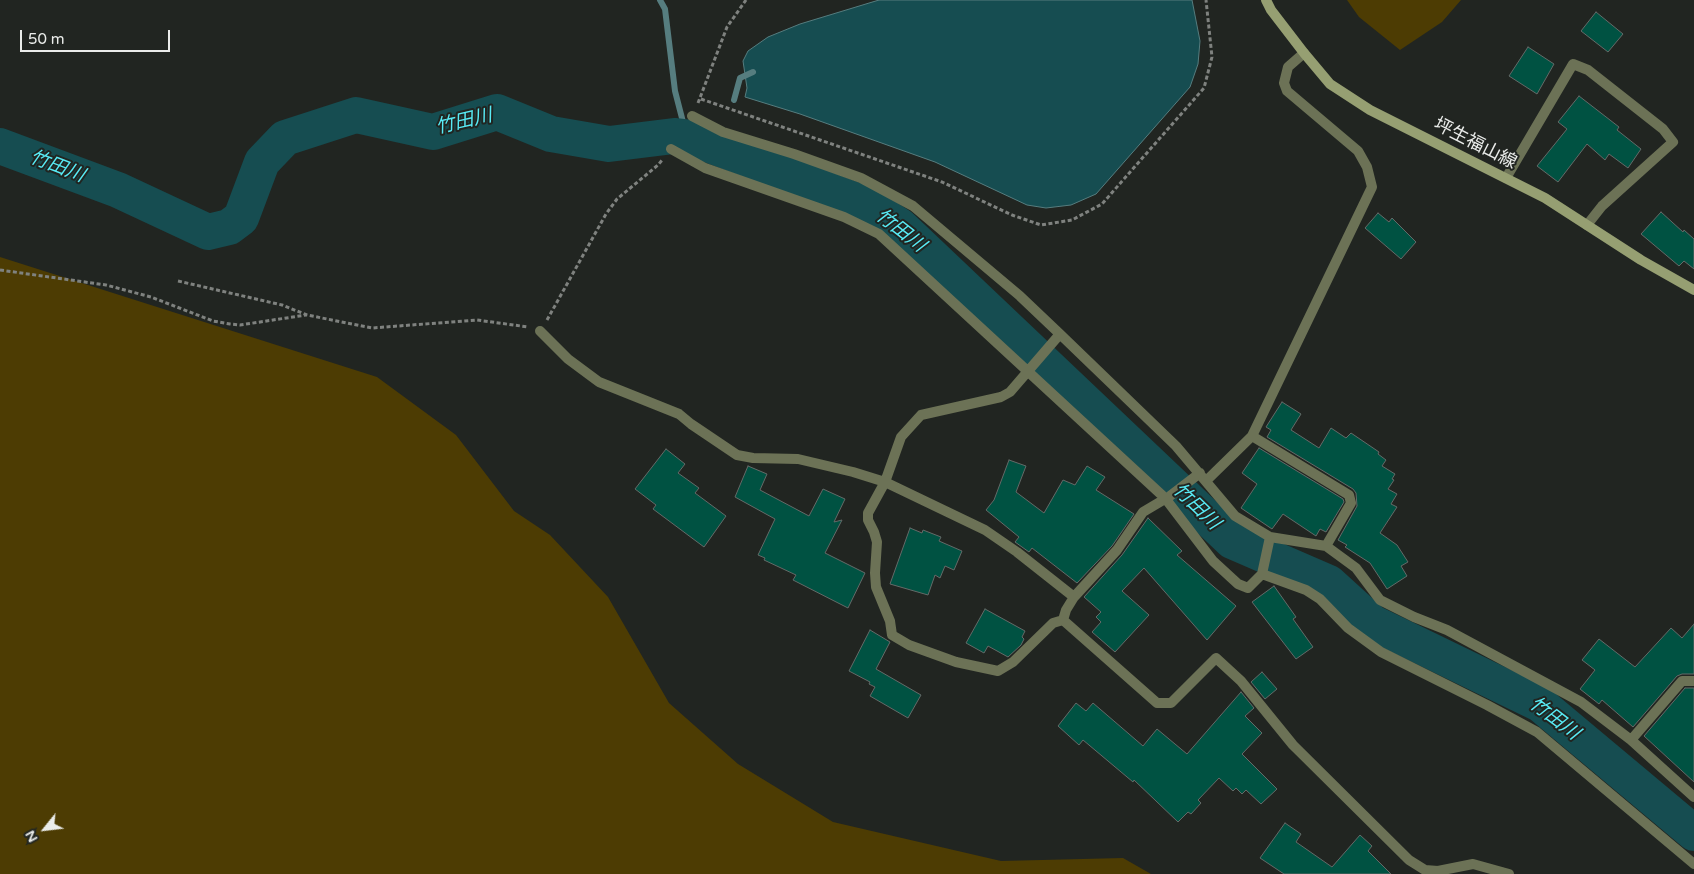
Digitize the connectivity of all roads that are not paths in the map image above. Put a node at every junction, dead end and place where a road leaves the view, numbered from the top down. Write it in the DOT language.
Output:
graph roads {
  1 [pos="1266,0"];
  2 [pos="1304,53"];
  3 [pos="692,116"];
  4 [pos="671,149"];
  5 [pos="1506,178"];
  6 [pos="1587,225"];
  7 [pos="1694,290"];
  8 [pos="540,331"];
  9 [pos="1057,338"];
  10 [pos="1030,368"];
  11 [pos="1252,436"];
  12 [pos="1199,478"];
  13 [pos="885,482"];
  14 [pos="1168,497"];
  15 [pos="1269,540"];
  16 [pos="1326,546"];
  17 [pos="1262,572"];
  18 [pos="1074,597"];
  19 [pos="1063,620"];
  20 [pos="1694,682"];
  21 [pos="1631,740"];
  22 [pos="1694,797"];
  23 [pos="1694,864"];
  24 [pos="1509,874"];
  1 -- 2 [label="main road, 坪生福山線"];
  2 -- 5 [label="main road, 坪生福山線"];
  2 -- 11 [label="street"];
  3 -- 9 [label="street"];
  4 -- 10 [label="street"];
  5 -- 6 [label="main road, 坪生福山線"];
  5 -- 6 [label="street"];
  6 -- 7 [label="main road, 坪生福山線"];
  8 -- 13 [label="street"];
  9 -- 10 [label="street"];
  9 -- 12 [label="street"];
  10 -- 13 [label="street"];
  10 -- 14 [label="street"];
  11 -- 12 [label="street"];
  11 -- 16 [label="street"];
  12 -- 14 [label="street"];
  12 -- 15 [label="street"];
  13 -- 18 [label="street"];
  13 -- 19 [label="street"];
  14 -- 17 [label="street"];
  14 -- 18 [label="street"];
  15 -- 16 [label="street"];
  15 -- 17 [label="street"];
  16 -- 21 [label="street"];
  17 -- 23 [label="street"];
  18 -- 19 [label="street"];
  19 -- 24 [label="street"];
  20 -- 21 [label="street"];
  21 -- 22 [label="street"];
}
